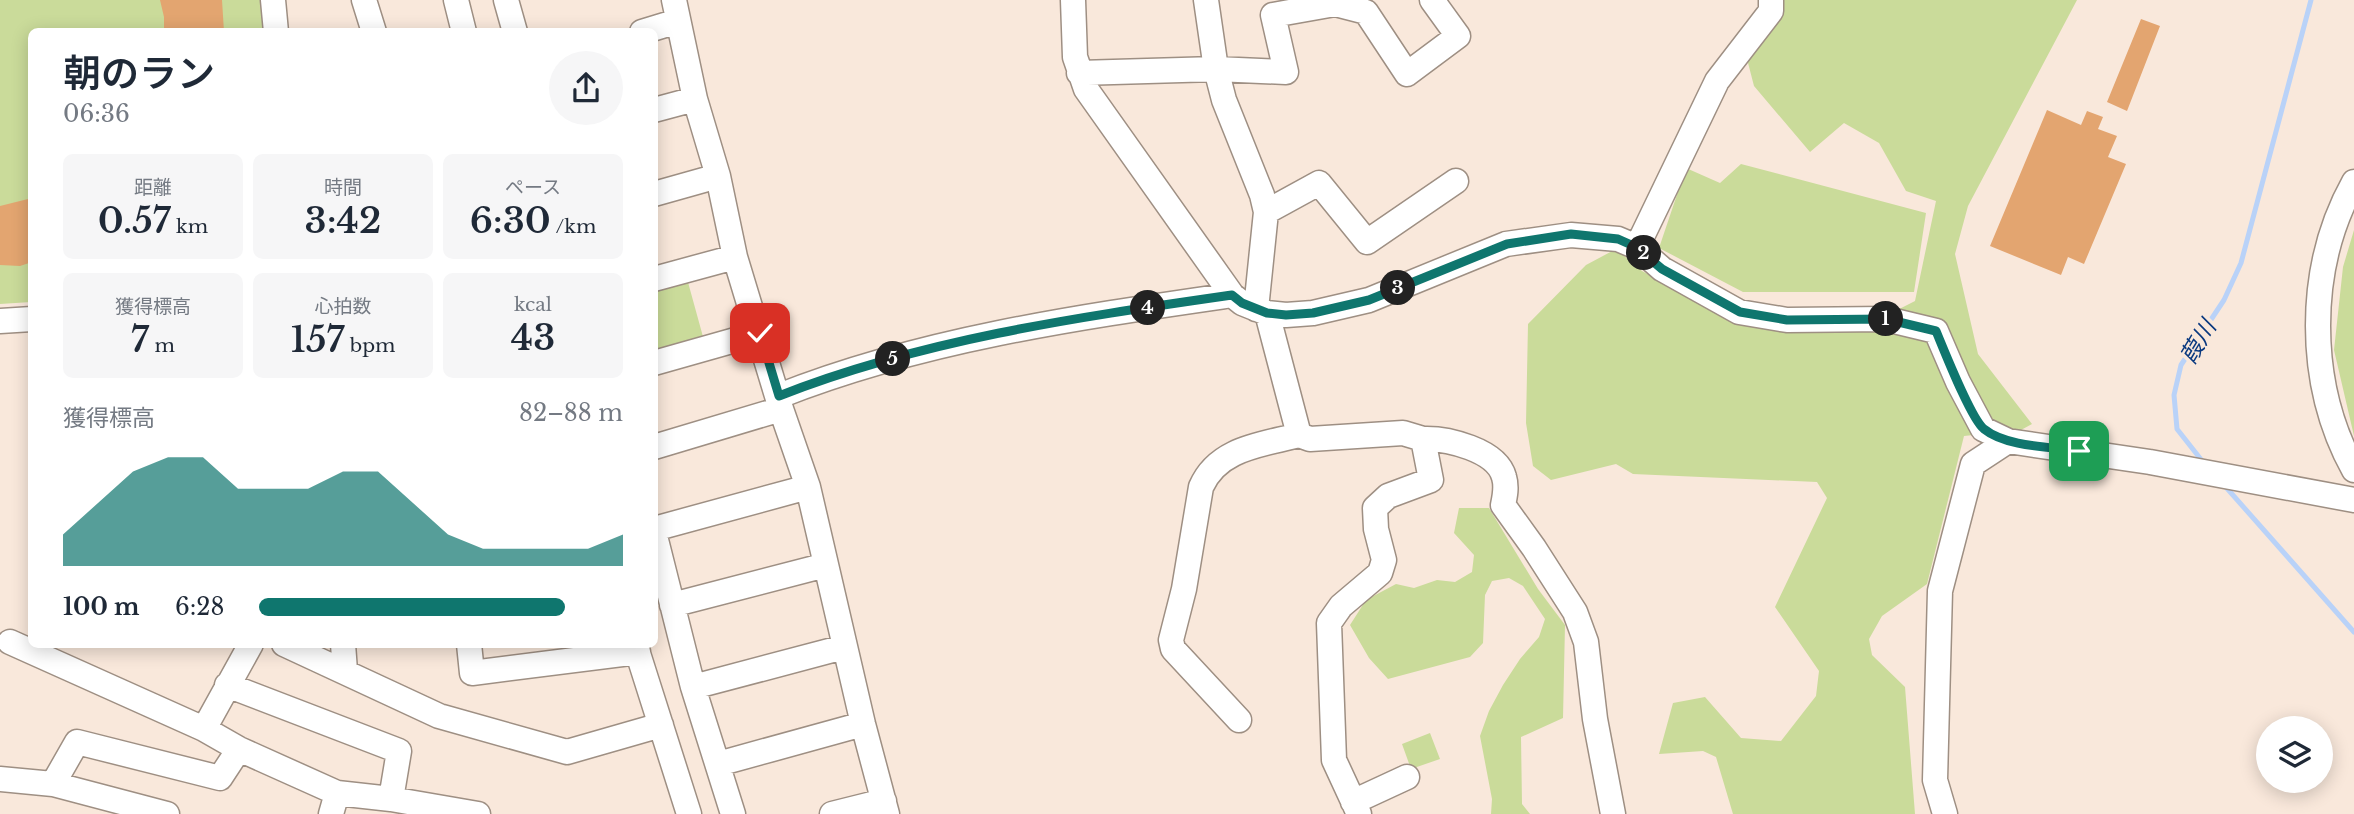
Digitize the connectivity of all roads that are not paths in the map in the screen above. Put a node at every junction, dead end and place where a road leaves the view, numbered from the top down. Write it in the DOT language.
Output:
graph roads {
  1 [pos="273,0"];
  2 [pos="364,0"];
  3 [pos="456,0"];
  4 [pos="506,0"];
  5 [pos="1073,0"];
  6 [pos="1206,0"];
  7 [pos="1432,0"];
  8 [pos="1771,0"];
  9 [pos="676,11"];
  10 [pos="276,28"];
  11 [pos="373,28"];
  12 [pos="463,28"];
  13 [pos="514,28"];
  14 [pos="648,28"];
  15 [pos="1216,69"];
  16 [pos="1079,72"];
  17 [pos="695,99"];
  18 [pos="658,109"];
  19 [pos="718,176"];
  20 [pos="1457,181"];
  21 [pos="2354,182"];
  22 [pos="658,193"];
  23 [pos="1266,212"];
  24 [pos="1636,247"];
  25 [pos="735,257"];
  26 [pos="658,278"];
  27 [pos="1232,295"];
  28 [pos="1262,311"];
  29 [pos="28,319"];
  30 [pos="0,321"];
  31 [pos="760,333"];
  32 [pos="658,362"];
  33 [pos="780,403"];
  34 [pos="1299,435"];
  35 [pos="1423,439"];
  36 [pos="2008,441"];
  37 [pos="658,446"];
  38 [pos="2354,470"];
  39 [pos="808,487"];
  40 [pos="2354,500"];
  41 [pos="658,529"];
  42 [pos="658,547"];
  43 [pos="826,565"];
  44 [pos="672,605"];
  45 [pos="10,642"];
  46 [pos="844,647"];
  47 [pos="249,648"];
  48 [pos="293,648"];
  49 [pos="343,648"];
  50 [pos="469,648"];
  51 [pos="636,648"];
  52 [pos="345,671"];
  53 [pos="227,685"];
  54 [pos="694,687"];
  55 [pos="1239,720"];
  56 [pos="863,724"];
  57 [pos="661,725"];
  58 [pos="204,729"];
  59 [pos="239,749"];
  60 [pos="718,764"];
  61 [pos="1408,777"];
  62 [pos="0,779"];
  63 [pos="53,784"];
  64 [pos="391,799"];
  65 [pos="334,803"];
  66 [pos="885,807"];
  67 [pos="1356,808"];
  68 [pos="167,814"];
  69 [pos="478,814"];
  70 [pos="689,814"];
  71 [pos="733,814"];
  72 [pos="832,814"];
  73 [pos="1613,814"];
  74 [pos="1945,814"];
  1 -- 10 [label="street"];
  2 -- 11 [label="street"];
  3 -- 12 [label="street"];
  4 -- 13 [label="street"];
  5 -- 16 [label="street"];
  6 -- 15 [label="street"];
  7 -- 15 [label="street"];
  8 -- 24 [label="street"];
  9 -- 14 [label="street"];
  9 -- 17 [label="street"];
  15 -- 16 [label="street"];
  15 -- 23 [label="street"];
  16 -- 27 [label="street"];
  17 -- 18 [label="street"];
  17 -- 19 [label="street"];
  19 -- 22 [label="street"];
  19 -- 25 [label="street"];
  20 -- 23 [label="street"];
  21 -- 38 [label="street"];
  23 -- 28 [label="street"];
  24 -- 28 [label="street"];
  24 -- 36 [label="street"];
  25 -- 26 [label="street"];
  25 -- 31 [label="street"];
  27 -- 28 [label="street"];
  27 -- 33 [label="street"];
  28 -- 34 [label="street"];
  29 -- 30 [label="street"];
  31 -- 32 [label="street"];
  31 -- 33 [label="street"];
  33 -- 37 [label="street"];
  33 -- 39 [label="street"];
  34 -- 35 [label="street"];
  34 -- 55 [label="street"];
  35 -- 67 [label="street"];
  35 -- 73 [label="street"];
  36 -- 40 [label="street"];
  36 -- 74 [label="street"];
  39 -- 41 [label="street"];
  39 -- 43 [label="street"];
  42 -- 44 [label="street"];
  43 -- 44 [label="street"];
  43 -- 46 [label="street"];
  44 -- 54 [label="street"];
  45 -- 58 [label="street"];
  46 -- 54 [label="street"];
  46 -- 56 [label="street"];
  47 -- 53 [label="street"];
  48 -- 52 [label="street"];
  49 -- 52 [label="street"];
  50 -- 51 [label="street"];
  51 -- 57 [label="street"];
  52 -- 57 [label="street"];
  53 -- 58 [label="street"];
  53 -- 64 [label="street"];
  54 -- 60 [label="street"];
  56 -- 60 [label="street"];
  56 -- 66 [label="street"];
  57 -- 70 [label="street"];
  58 -- 59 [label="street"];
  59 -- 63 [label="street"];
  59 -- 65 [label="street"];
  60 -- 71 [label="street"];
  61 -- 67 [label="street"];
  62 -- 63 [label="street"];
  63 -- 68 [label="street"];
  64 -- 65 [label="street"];
  64 -- 69 [label="street"];
  66 -- 72 [label="street"];
}
